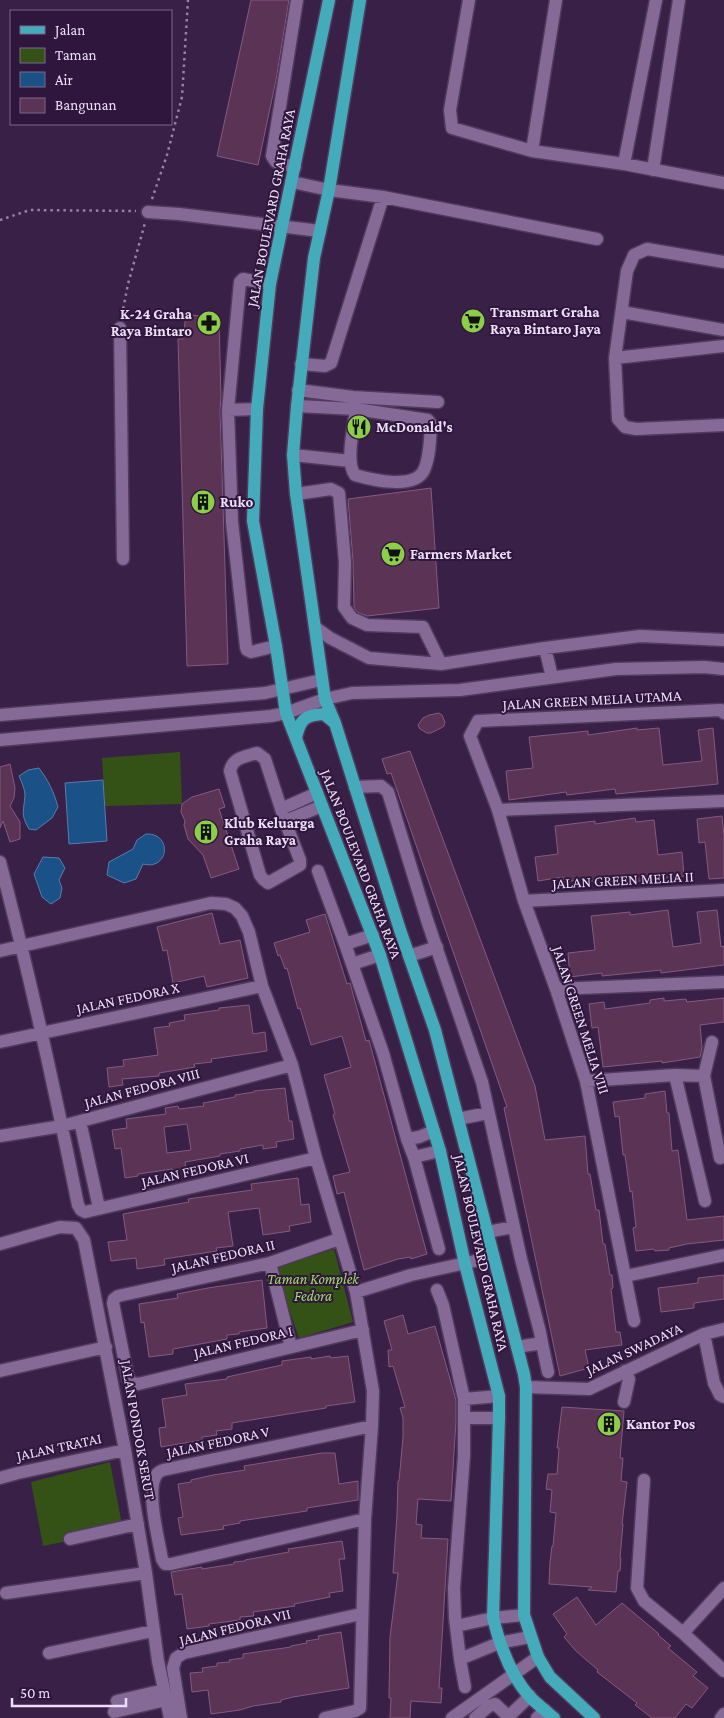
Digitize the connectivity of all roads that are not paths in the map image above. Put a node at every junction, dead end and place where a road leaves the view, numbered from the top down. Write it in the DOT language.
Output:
graph roads {
  1 [pos="297,0"];
  2 [pos="329,0"];
  3 [pos="360,0"];
  4 [pos="469,0"];
  5 [pos="556,0"];
  6 [pos="656,0"];
  7 [pos="679,0"];
  8 [pos="532,151"];
  9 [pos="624,164"];
  10 [pos="295,167"];
  11 [pos="653,170"];
  12 [pos="292,182"];
  13 [pos="724,183"];
  14 [pos="329,190"];
  15 [pos="383,197"];
  16 [pos="148,212"];
  17 [pos="283,226"];
  18 [pos="320,231"];
  19 [pos="597,239"];
  20 [pos="724,262"];
  21 [pos="270,284"];
  22 [pos="622,312"];
  23 [pos="120,328"];
  24 [pos="724,330"];
  25 [pos="724,346"];
  26 [pos="615,358"];
  27 [pos="301,364"];
  28 [pos="298,390"];
  29 [pos="438,402"];
  30 [pos="297,406"];
  31 [pos="356,409"];
  32 [pos="228,410"];
  33 [pos="256,410"];
  34 [pos="724,424"];
  35 [pos="293,455"];
  36 [pos="350,461"];
  37 [pos="296,494"];
  38 [pos="123,559"];
  39 [pos="315,627"];
  40 [pos="724,640"];
  41 [pos="276,646"];
  42 [pos="545,648"];
  43 [pos="441,664"];
  44 [pos="724,669"];
  45 [pos="552,677"];
  46 [pos="322,680"];
  47 [pos="282,689"];
  48 [pos="325,699"];
  49 [pos="286,713"];
  50 [pos="724,713"];
  51 [pos="0,715"];
  52 [pos="335,723"];
  53 [pos="470,736"];
  54 [pos="296,738"];
  55 [pos="0,740"];
  56 [pos="355,787"];
  57 [pos="317,793"];
  58 [pos="724,801"];
  59 [pos="322,806"];
  60 [pos="281,809"];
  61 [pos="498,810"];
  62 [pos="285,821"];
  63 [pos="0,862"];
  64 [pos="318,871"];
  65 [pos="724,890"];
  66 [pos="524,901"];
  67 [pos="373,935"];
  68 [pos="345,944"];
  69 [pos="22,945"];
  70 [pos="437,947"];
  71 [pos="0,951"];
  72 [pos="380,955"];
  73 [pos="409,956"];
  74 [pos="352,964"];
  75 [pos="724,982"];
  76 [pos="262,986"];
  77 [pos="556,989"];
  78 [pos="43,1033"];
  79 [pos="0,1042"];
  80 [pos="712,1042"];
  81 [pos="292,1065"];
  82 [pos="675,1075"];
  83 [pos="704,1076"];
  84 [pos="586,1081"];
  85 [pos="488,1113"];
  86 [pos="458,1119"];
  87 [pos="80,1121"];
  88 [pos="62,1126"];
  89 [pos="434,1131"];
  90 [pos="0,1136"];
  91 [pos="407,1139"];
  92 [pos="440,1151"];
  93 [pos="414,1157"];
  94 [pos="316,1158"];
  95 [pos="722,1158"];
  96 [pos="696,1160"];
  97 [pos="705,1201"];
  98 [pos="99,1208"];
  99 [pos="514,1227"];
  100 [pos="487,1232"];
  101 [pos="339,1239"];
  102 [pos="0,1244"];
  103 [pos="439,1249"];
  104 [pos="724,1255"];
  105 [pos="493,1258"];
  106 [pos="270,1263"];
  107 [pos="465,1264"];
  108 [pos="626,1276"];
  109 [pos="438,1290"];
  110 [pos="356,1292"];
  111 [pos="634,1321"];
  112 [pos="724,1329"];
  113 [pos="362,1330"];
  114 [pos="704,1334"];
  115 [pos="542,1343"];
  116 [pos="106,1347"];
  117 [pos="291,1347"];
  118 [pos="517,1347"];
  119 [pos="0,1371"];
  120 [pos="625,1371"];
  121 [pos="548,1372"];
  122 [pos="132,1383"];
  123 [pos="526,1387"];
  124 [pos="499,1396"];
  125 [pos="724,1397"];
  126 [pos="464,1398"];
  127 [pos="624,1402"];
  128 [pos="464,1418"];
  129 [pos="500,1418"];
  130 [pos="372,1426"];
  131 [pos="125,1450"];
  132 [pos="0,1478"];
  133 [pos="644,1480"];
  134 [pos="365,1519"];
  135 [pos="138,1524"];
  136 [pos="70,1539"];
  137 [pos="146,1573"];
  138 [pos="724,1588"];
  139 [pos="6,1593"];
  140 [pos="362,1614"];
  141 [pos="524,1615"];
  142 [pos="493,1618"];
  143 [pos="456,1626"];
  144 [pos="153,1631"];
  145 [pos="683,1633"];
  146 [pos="530,1637"];
  147 [pos="500,1643"];
  148 [pos="49,1653"];
  149 [pos="538,1657"];
  150 [pos="460,1658"];
  151 [pos="724,1671"];
  152 [pos="513,1674"];
  153 [pos="465,1686"];
  154 [pos="165,1695"];
  155 [pos="530,1696"];
  156 [pos="115,1706"];
  157 [pos="724,1714"];
  158 [pos="545,1715"];
  159 [pos="509,1717"];
  160 [pos="170,1718"];
  161 [pos="181,1718"];
  162 [pos="324,1718"];
  163 [pos="452,1718"];
  164 [pos="474,1718"];
  165 [pos="594,1718"];
  166 [pos="721,1718"];
  1 -- 10 [label="street"];
  2 -- 10 [label="main road, JALAN BOULEVARD GRAHA RAYA"];
  3 -- 14 [label="main road, JALAN BOULEVARD GRAHA RAYA"];
  4 -- 8 [label="street"];
  5 -- 8 [label="street"];
  6 -- 9 [label="street"];
  7 -- 11 [label="street"];
  8 -- 9 [label="street"];
  9 -- 11 [label="street"];
  10 -- 12 [label="main road, JALAN BOULEVARD GRAHA RAYA"];
  11 -- 13 [label="street"];
  12 -- 14 [label="street"];
  12 -- 17 [label="main road, JALAN BOULEVARD GRAHA RAYA"];
  14 -- 15 [label="street"];
  14 -- 18 [label="main road, JALAN BOULEVARD GRAHA RAYA"];
  15 -- 19 [label="street"];
  15 -- 27 [label="street"];
  16 -- 17 [label="street"];
  17 -- 18 [label="street"];
  17 -- 21 [label="main road, JALAN BOULEVARD GRAHA RAYA"];
  18 -- 27 [label="main road, JALAN BOULEVARD GRAHA RAYA"];
  20 -- 22 [label="street"];
  21 -- 32 [label="street"];
  21 -- 33 [label="main road, JALAN BOULEVARD GRAHA RAYA"];
  22 -- 24 [label="street"];
  22 -- 26 [label="street"];
  23 -- 38 [label="street"];
  25 -- 26 [label="street"];
  26 -- 34 [label="street"];
  27 -- 28 [label="main road, JALAN BOULEVARD GRAHA RAYA"];
  28 -- 29 [label="street"];
  28 -- 30 [label="main road, JALAN BOULEVARD GRAHA RAYA"];
  30 -- 31 [label="street"];
  30 -- 35 [label="main road, JALAN BOULEVARD GRAHA RAYA"];
  31 -- 36 [label="street"];
  31 -- 36 [label="street"];
  32 -- 33 [label="street"];
  32 -- 41 [label="street"];
  33 -- 41 [label="main road, JALAN BOULEVARD GRAHA RAYA"];
  35 -- 36 [label="street"];
  35 -- 37 [label="main road, JALAN BOULEVARD GRAHA RAYA"];
  37 -- 39 [label="main road, JALAN BOULEVARD GRAHA RAYA"];
  37 -- 43 [label="street"];
  39 -- 43 [label="street"];
  39 -- 46 [label="main road, JALAN BOULEVARD GRAHA RAYA"];
  40 -- 42 [label="street"];
  41 -- 47 [label="main road, JALAN BOULEVARD GRAHA RAYA"];
  42 -- 43 [label="street"];
  42 -- 45 [label="street"];
  44 -- 45 [label="street"];
  45 -- 48 [label="street"];
  46 -- 47 [label="street"];
  46 -- 48 [label="main road, JALAN BOULEVARD GRAHA RAYA"];
  47 -- 49 [label="main road, JALAN BOULEVARD GRAHA RAYA"];
  47 -- 51 [label="street"];
  48 -- 49 [label="street"];
  48 -- 52 [label="main road, JALAN BOULEVARD GRAHA RAYA"];
  49 -- 54 [label="main road, JALAN BOULEVARD GRAHA RAYA"];
  49 -- 55 [label="street"];
  50 -- 53 [label="street, JALAN GREEN MELIA UTAMA"];
  52 -- 54 [label="main road"];
  52 -- 56 [label="main road, JALAN BOULEVARD GRAHA RAYA"];
  53 -- 61 [label="street, JALAN GREEN MELIA VIII"];
  54 -- 57 [label="main road, JALAN BOULEVARD GRAHA RAYA"];
  56 -- 70 [label="street"];
  56 -- 73 [label="main road, JALAN BOULEVARD GRAHA RAYA"];
  57 -- 59 [label="main road, JALAN BOULEVARD GRAHA RAYA"];
  57 -- 60 [label="street"];
  58 -- 61 [label="street"];
  59 -- 62 [label="street"];
  59 -- 67 [label="main road, JALAN BOULEVARD GRAHA RAYA"];
  60 -- 62 [label="street"];
  60 -- 62 [label="street"];
  61 -- 66 [label="street, JALAN GREEN MELIA VIII"];
  63 -- 69 [label="street"];
  64 -- 68 [label="street"];
  65 -- 66 [label="street, JALAN GREEN MELIA II"];
  66 -- 77 [label="street, JALAN GREEN MELIA VIII"];
  67 -- 68 [label="street"];
  67 -- 72 [label="main road, JALAN BOULEVARD GRAHA RAYA"];
  68 -- 74 [label="street"];
  69 -- 71 [label="street"];
  69 -- 76 [label="street"];
  69 -- 78 [label="street"];
  70 -- 73 [label="street"];
  70 -- 85 [label="street"];
  72 -- 74 [label="street"];
  72 -- 89 [label="main road, JALAN BOULEVARD GRAHA RAYA"];
  73 -- 86 [label="main road, JALAN BOULEVARD GRAHA RAYA"];
  74 -- 91 [label="street"];
  75 -- 77 [label="street"];
  76 -- 78 [label="street, JALAN FEDORA X"];
  76 -- 81 [label="street"];
  77 -- 84 [label="street, JALAN GREEN MELIA VIII"];
  78 -- 79 [label="street, JALAN FEDORA X"];
  78 -- 88 [label="street"];
  80 -- 83 [label="street"];
  81 -- 87 [label="street, JALAN FEDORA VIII"];
  81 -- 94 [label="street"];
  82 -- 83 [label="street"];
  82 -- 84 [label="street"];
  82 -- 96 [label="street"];
  83 -- 95 [label="street"];
  84 -- 108 [label="street, JALAN GREEN MELIA VIII"];
  85 -- 86 [label="street"];
  85 -- 99 [label="street"];
  86 -- 100 [label="main road, JALAN BOULEVARD GRAHA RAYA"];
  87 -- 88 [label="street, JALAN FEDORA VIII"];
  87 -- 98 [label="street"];
  88 -- 90 [label="street, JALAN FEDORA VIII"];
  88 -- 98 [label="street, JALAN FEDORA VI"];
  89 -- 91 [label="street"];
  89 -- 92 [label="main road, JALAN BOULEVARD GRAHA RAYA"];
  91 -- 93 [label="street"];
  92 -- 93 [label="street"];
  92 -- 107 [label="main road, JALAN BOULEVARD GRAHA RAYA"];
  93 -- 103 [label="street"];
  94 -- 98 [label="street, JALAN FEDORA VI"];
  94 -- 101 [label="street"];
  95 -- 96 [label="street"];
  96 -- 97 [label="street"];
  99 -- 100 [label="street"];
  99 -- 115 [label="street"];
  100 -- 105 [label="main road, JALAN BOULEVARD GRAHA RAYA"];
  101 -- 106 [label="street, JALAN FEDORA II"];
  101 -- 110 [label="street"];
  102 -- 116 [label="street, JALAN PONDOK SERUT"];
  104 -- 108 [label="street"];
  105 -- 107 [label="street"];
  105 -- 118 [label="main road, JALAN BOULEVARD GRAHA RAYA"];
  106 -- 117 [label="street"];
  106 -- 122 [label="street, JALAN FEDORA II"];
  107 -- 110 [label="street"];
  107 -- 124 [label="main road, JALAN BOULEVARD GRAHA RAYA"];
  108 -- 111 [label="street, JALAN GREEN MELIA VIII"];
  109 -- 126 [label="street"];
  110 -- 113 [label="street"];
  112 -- 114 [label="street, JALAN SWADAYA"];
  113 -- 117 [label="street, JALAN FEDORA I"];
  113 -- 130 [label="street"];
  114 -- 120 [label="street, JALAN SWADAYA"];
  114 -- 125 [label="street"];
  115 -- 118 [label="street"];
  115 -- 121 [label="street"];
  116 -- 119 [label="street"];
  116 -- 131 [label="street, JALAN PONDOK SERUT"];
  117 -- 122 [label="street, JALAN FEDORA I"];
  118 -- 123 [label="main road, JALAN BOULEVARD GRAHA RAYA"];
  120 -- 123 [label="street, JALAN SWADAYA"];
  120 -- 127 [label="street"];
  123 -- 141 [label="main road, JALAN BOULEVARD GRAHA RAYA"];
  124 -- 126 [label="street"];
  124 -- 129 [label="main road, JALAN BOULEVARD GRAHA RAYA"];
  126 -- 128 [label="street"];
  128 -- 129 [label="street"];
  128 -- 143 [label="street"];
  129 -- 142 [label="main road, JALAN BOULEVARD GRAHA RAYA"];
  130 -- 134 [label="street"];
  130 -- 134 [label="street, JALAN FEDORA V"];
  131 -- 132 [label="street, JALAN TRATAI"];
  131 -- 135 [label="street, JALAN PONDOK SERUT"];
  133 -- 145 [label="street"];
  134 -- 140 [label="street"];
  135 -- 136 [label="street"];
  135 -- 137 [label="street, JALAN PONDOK SERUT"];
  137 -- 139 [label="street"];
  137 -- 144 [label="street, JALAN PONDOK SERUT"];
  138 -- 145 [label="street"];
  140 -- 161 [label="street, JALAN FEDORA VII"];
  140 -- 162 [label="street"];
  141 -- 142 [label="street"];
  141 -- 146 [label="main road, JALAN BOULEVARD GRAHA RAYA"];
  142 -- 143 [label="street"];
  142 -- 147 [label="main road, JALAN BOULEVARD GRAHA RAYA"];
  143 -- 150 [label="street"];
  144 -- 148 [label="street"];
  144 -- 154 [label="street, JALAN PONDOK SERUT"];
  145 -- 151 [label="street"];
  146 -- 147 [label="street"];
  146 -- 149 [label="main road, JALAN BOULEVARD GRAHA RAYA"];
  147 -- 150 [label="street"];
  147 -- 152 [label="main road, JALAN BOULEVARD GRAHA RAYA"];
  149 -- 152 [label="street"];
  149 -- 165 [label="main road, JALAN BOULEVARD GRAHA RAYA"];
  150 -- 153 [label="street"];
  152 -- 155 [label="main road, JALAN BOULEVARD GRAHA RAYA"];
  152 -- 163 [label="street"];
  154 -- 156 [label="street"];
  154 -- 160 [label="street, JALAN PONDOK SERUT"];
  155 -- 158 [label="main road, JALAN BOULEVARD GRAHA RAYA"];
  155 -- 159 [label="street"];
  157 -- 166 [label="street"];
  159 -- 164 [label="street"];
}
